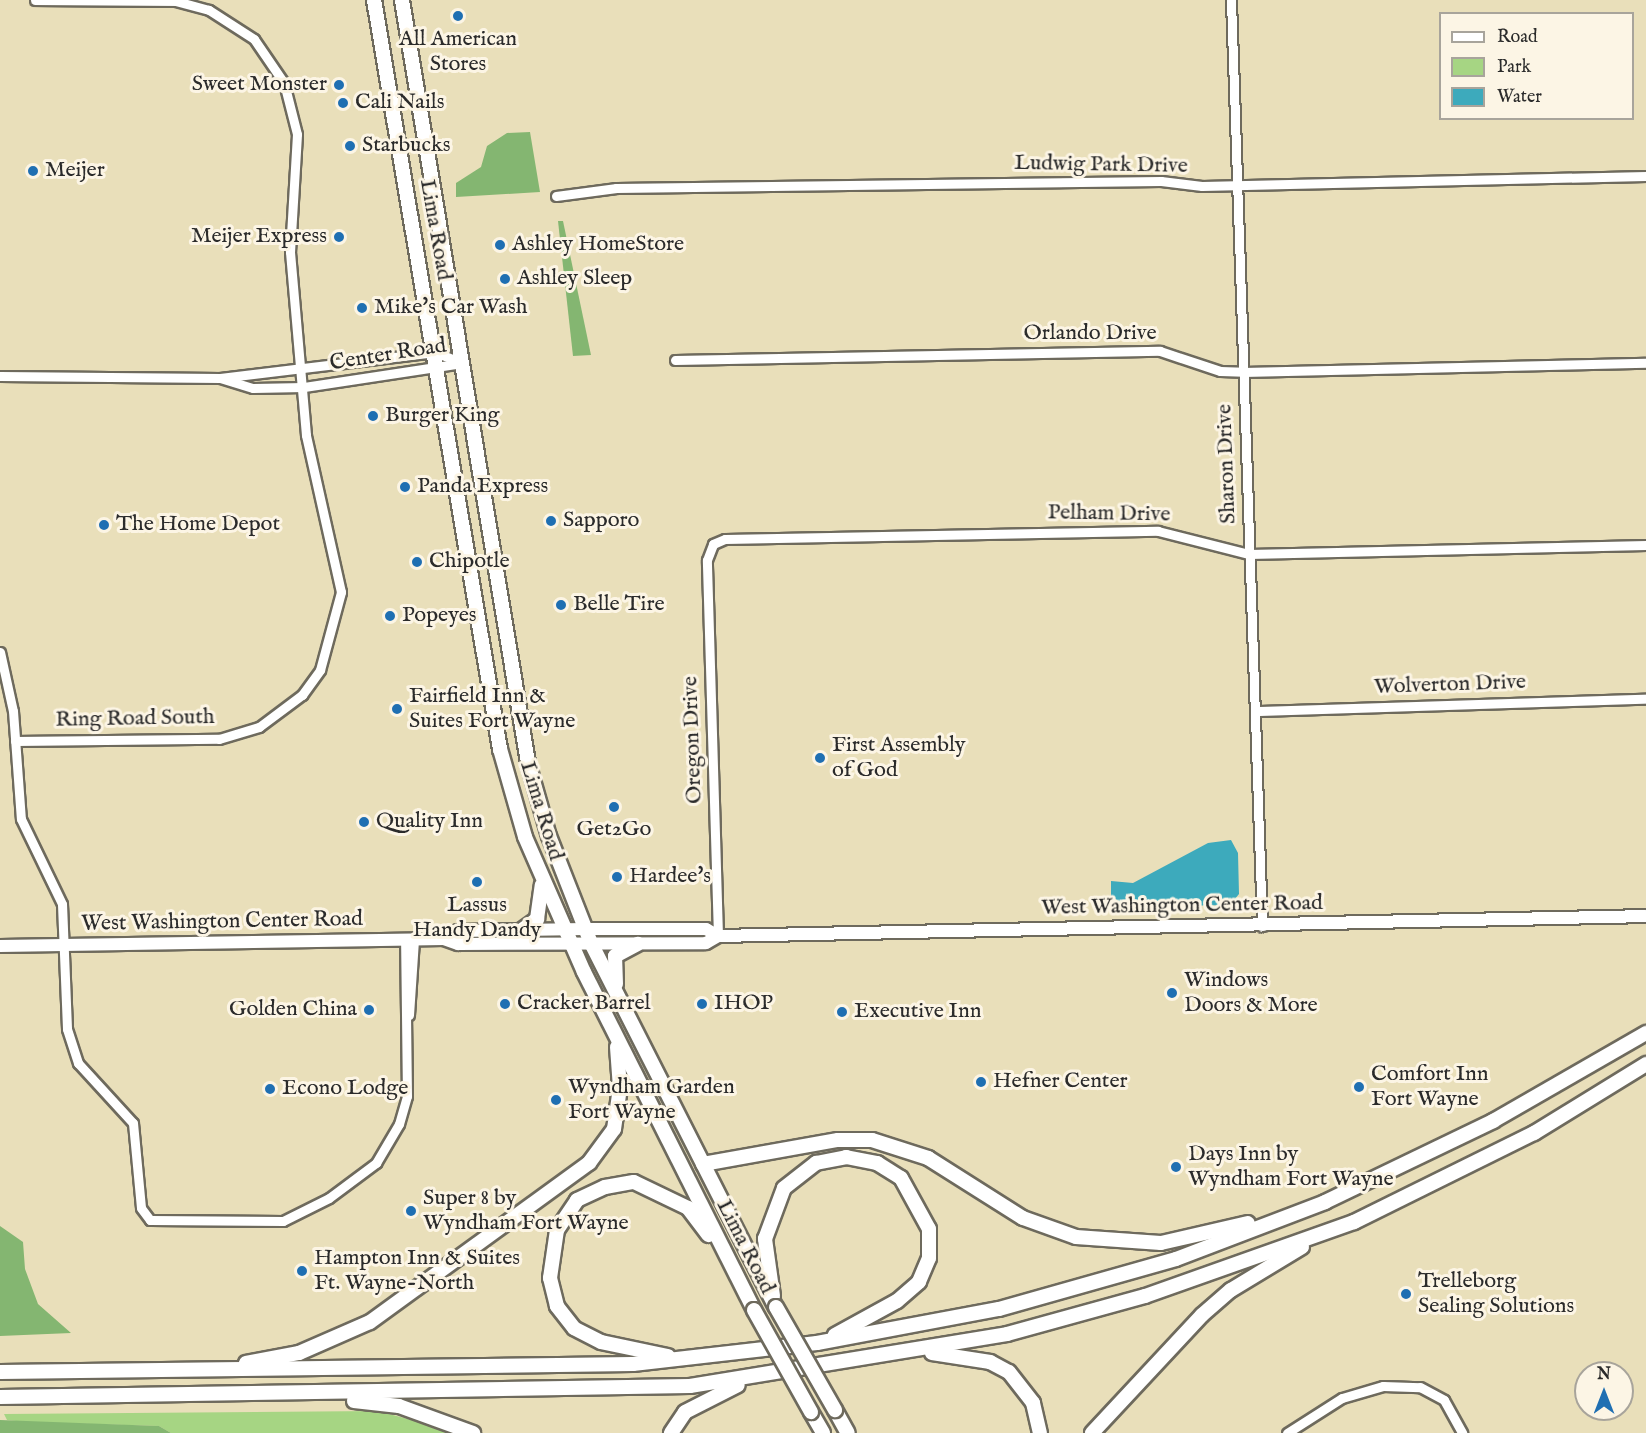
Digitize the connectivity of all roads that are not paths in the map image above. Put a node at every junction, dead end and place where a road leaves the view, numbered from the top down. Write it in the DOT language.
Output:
graph roads {
  1 [pos="35,0"];
  2 [pos="374,0"];
  3 [pos="402,0"];
  4 [pos="1231,0"];
  5 [pos="1646,176"];
  6 [pos="1239,185"];
  7 [pos="556,196"];
  8 [pos="435,352"];
  9 [pos="675,360"];
  10 [pos="462,363"];
  11 [pos="1646,363"];
  12 [pos="438,369"];
  13 [pos="303,371"];
  14 [pos="1243,372"];
  15 [pos="0,376"];
  16 [pos="220,378"];
  17 [pos="304,387"];
  18 [pos="713,544"];
  19 [pos="1646,545"];
  20 [pos="1249,554"];
  21 [pos="0,652"];
  22 [pos="1646,699"];
  23 [pos="1256,711"];
  24 [pos="15,741"];
  25 [pos="542,885"];
  26 [pos="1646,916"];
  27 [pos="1262,927"];
  28 [pos="585,929"];
  29 [pos="522,930"];
  30 [pos="567,936"];
  31 [pos="718,936"];
  32 [pos="410,939"];
  33 [pos="444,939"];
  34 [pos="591,942"];
  35 [pos="638,944"];
  36 [pos="0,946"];
  37 [pos="67,946"];
  38 [pos="619,1000"];
  39 [pos="1646,1033"];
  40 [pos="616,1039"];
  41 [pos="1646,1064"];
  42 [pos="704,1164"];
  43 [pos="1325,1202"];
  44 [pos="1331,1230"];
  45 [pos="729,1263"];
  46 [pos="774,1304"];
  47 [pos="817,1343"];
  48 [pos="903,1353"];
  49 [pos="688,1359"];
  50 [pos="226,1370"];
  51 [pos="1,1372"];
  52 [pos="756,1377"];
  53 [pos="302,1394"];
  54 [pos="6,1397"];
  55 [pos="813,1416"];
  56 [pos="848,1432"];
  57 [pos="473,1433"];
  58 [pos="671,1433"];
  59 [pos="818,1433"];
  60 [pos="823,1433"];
  61 [pos="1040,1433"];
  62 [pos="1092,1433"];
  63 [pos="1287,1433"];
  64 [pos="1462,1433"];
  1 -- 13 [label="street, Ring Road South"];
  2 -- 8 [label="highway, Lima Road"];
  3 -- 10 [label="highway, Lima Road"];
  4 -- 6 [label="street, Sharon Drive"];
  5 -- 6 [label="street, Ludwig Park Drive"];
  6 -- 7 [label="street, Ludwig Park Drive"];
  6 -- 14 [label="street, Sharon Drive"];
  8 -- 10 [label="street, Center Road"];
  8 -- 12 [label="highway, Lima Road"];
  8 -- 13 [label="street, Center Road"];
  9 -- 14 [label="street, Orlando Drive"];
  10 -- 12 [label="street, Center Road"];
  10 -- 28 [label="highway, Lima Road"];
  11 -- 14 [label="street, Orlando Drive"];
  12 -- 17 [label="street, Center Road"];
  12 -- 25 [label="highway, Lima Road"];
  13 -- 16 [label="street, Center Road"];
  13 -- 17 [label="street, Ring Road South"];
  14 -- 20 [label="street, Sharon Drive"];
  15 -- 16 [label="street, Center Road"];
  16 -- 17 [label="street, Center Road"];
  17 -- 24 [label="street, Ring Road South"];
  18 -- 20 [label="street, Pelham Drive"];
  18 -- 31 [label="street, Oregon Drive"];
  19 -- 20 [label="street, Pelham Drive"];
  20 -- 23 [label="street, Sharon Drive"];
  21 -- 24 [label="street"];
  22 -- 23 [label="street, Wolverton Drive"];
  23 -- 27 [label="street, Sharon Drive"];
  24 -- 37 [label="street"];
  25 -- 29 [label="highway"];
  25 -- 30 [label="highway, Lima Road"];
  26 -- 27 [label="main road, West Washington Center Road"];
  27 -- 31 [label="main road, West Washington Center Road"];
  28 -- 30 [label="main road, West Washington Center Road"];
  28 -- 31 [label="main road, West Washington Center Road"];
  28 -- 34 [label="highway, Lima Road"];
  29 -- 30 [label="main road, West Washington Center Road"];
  29 -- 33 [label="main road, West Washington Center Road"];
  30 -- 33 [label="main road, West Washington Center Road"];
  30 -- 34 [label="main road, West Washington Center Road"];
  30 -- 40 [label="highway, Lima Road"];
  31 -- 35 [label="main road, West Washington Center Road"];
  32 -- 33 [label="main road, West Washington Center Road"];
  32 -- 37 [label="main road, West Washington Center Road"];
  32 -- 37 [label="street"];
  34 -- 35 [label="main road, West Washington Center Road"];
  34 -- 38 [label="highway, Lima Road"];
  35 -- 38 [label="highway"];
  36 -- 37 [label="main road, West Washington Center Road"];
  38 -- 42 [label="highway, Lima Road"];
  39 -- 43 [label="highway"];
  40 -- 45 [label="highway, Lima Road"];
  40 -- 50 [label="highway"];
  41 -- 44 [label="highway"];
  42 -- 43 [label="highway"];
  42 -- 46 [label="highway, Lima Road"];
  43 -- 47 [label="highway"];
  44 -- 48 [label="highway"];
  44 -- 62 [label="highway"];
  45 -- 49 [label="highway"];
  45 -- 55 [label="highway, Lima Road, bridge"];
  46 -- 47 [label="highway"];
  46 -- 56 [label="highway, Lima Road, bridge"];
  47 -- 49 [label="highway"];
  48 -- 52 [label="highway"];
  48 -- 61 [label="highway"];
  49 -- 50 [label="highway"];
  50 -- 51 [label="highway"];
  52 -- 53 [label="highway"];
  52 -- 58 [label="highway"];
  53 -- 54 [label="highway"];
  53 -- 57 [label="highway"];
  55 -- 59 [label="highway"];
  55 -- 60 [label="highway, Lima Road"];
  63 -- 64 [label="street"];
}
